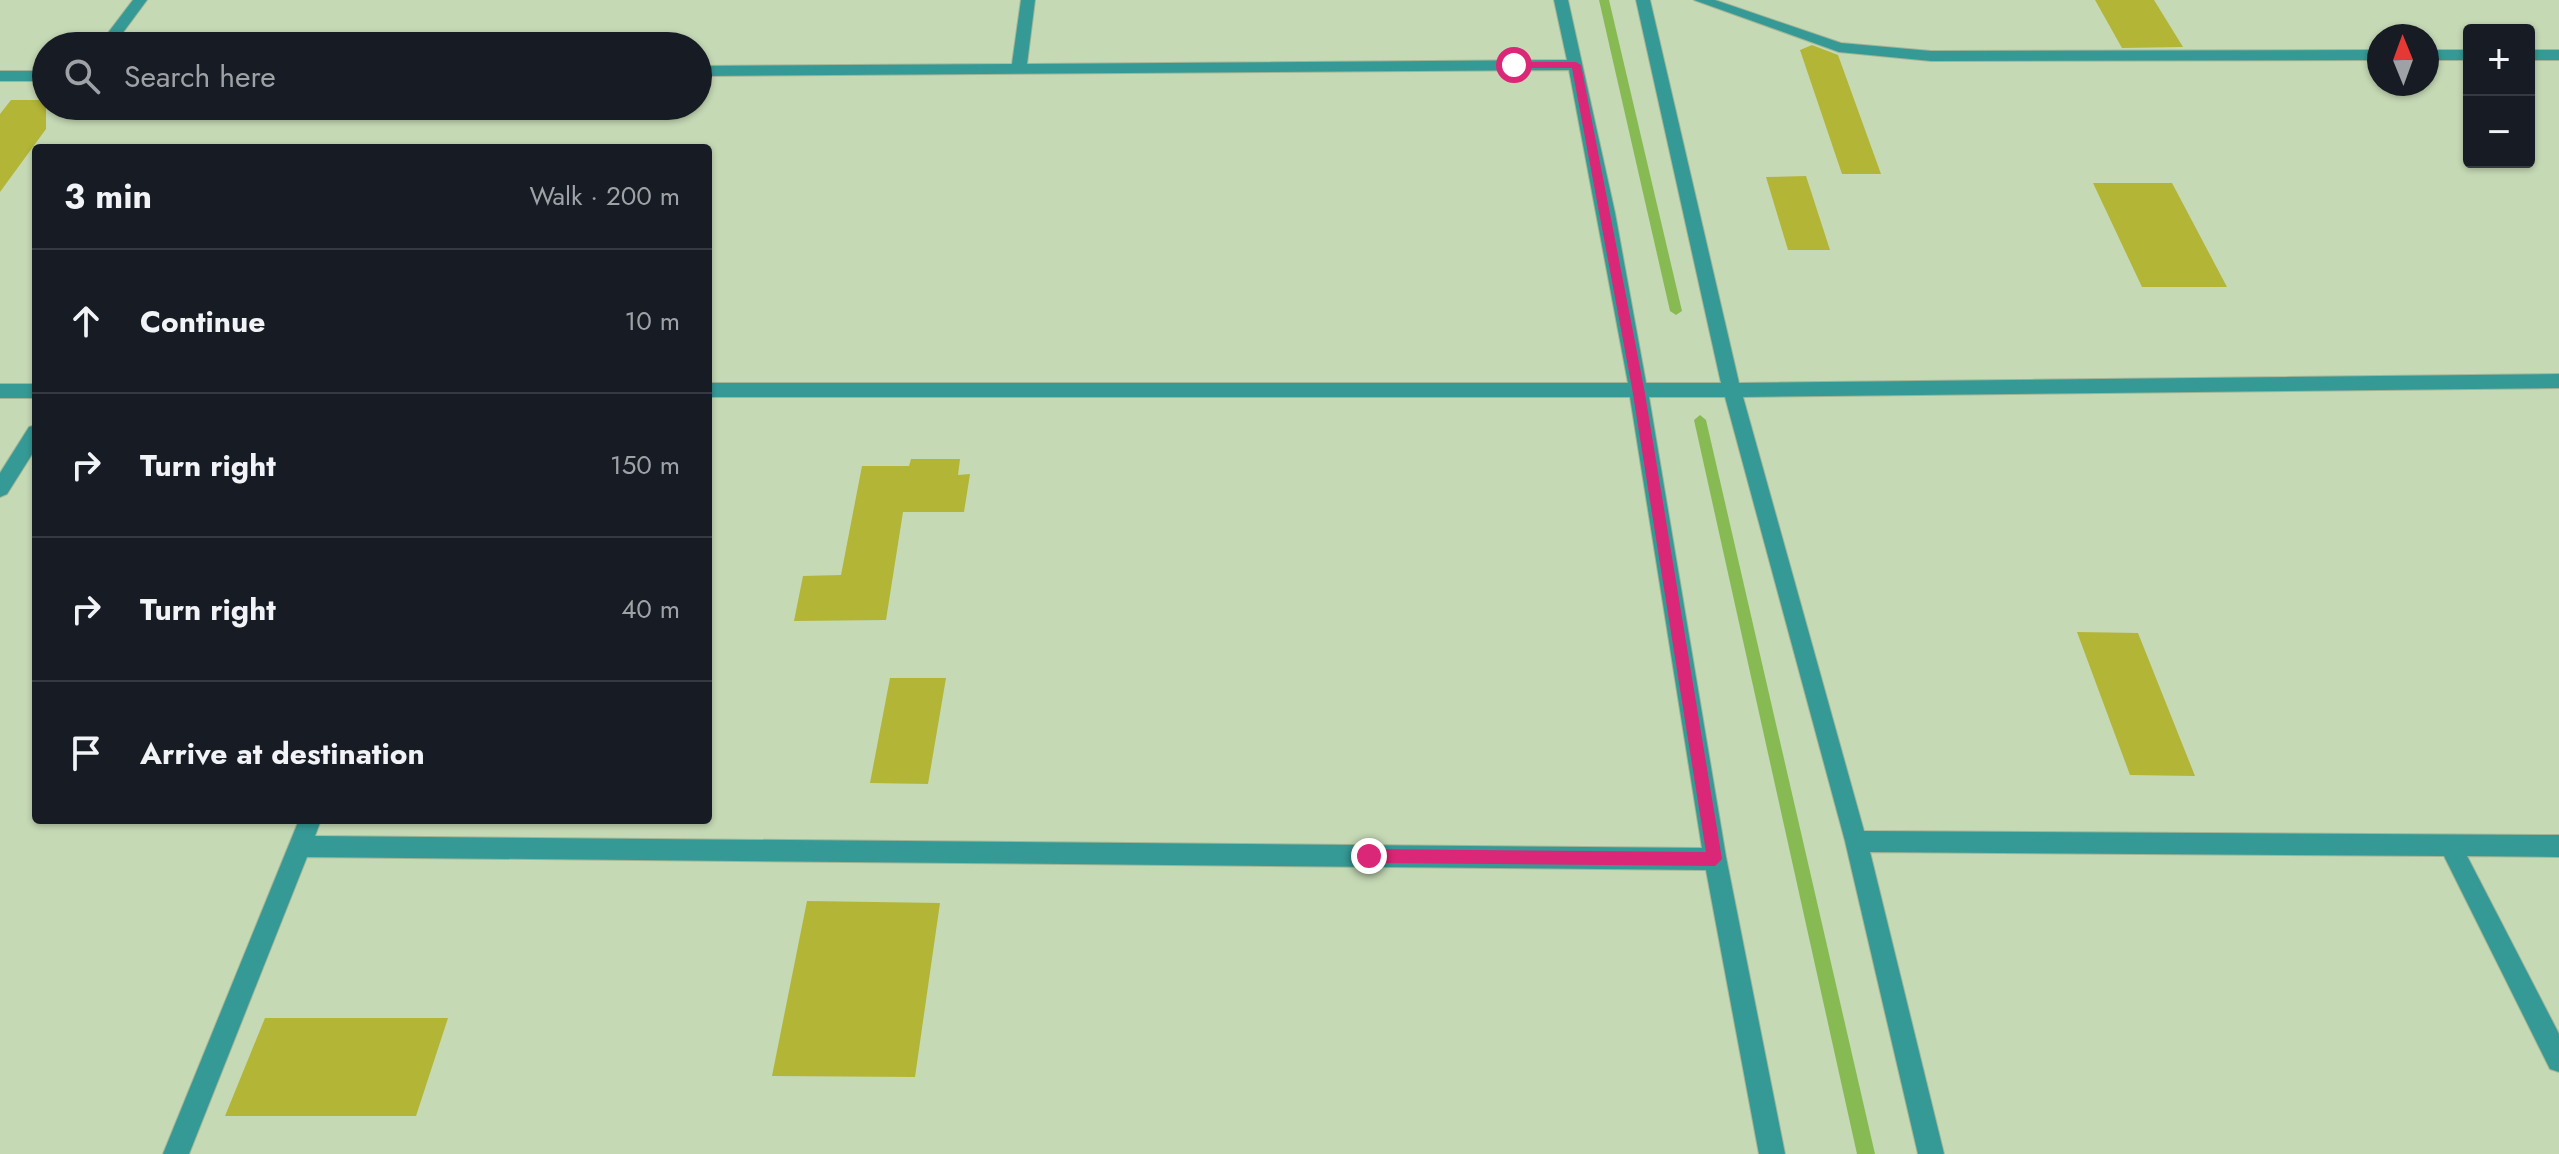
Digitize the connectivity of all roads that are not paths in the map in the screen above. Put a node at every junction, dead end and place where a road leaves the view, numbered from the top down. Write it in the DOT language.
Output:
graph roads {
  1 [pos="140,0"];
  2 [pos="1028,0"];
  3 [pos="1561,0"];
  4 [pos="1643,0"];
  5 [pos="1701,0"];
  6 [pos="116,32"];
  7 [pos="2367,55"];
  8 [pos="2439,55"];
  9 [pos="2463,55"];
  10 [pos="2535,55"];
  11 [pos="2559,55"];
  12 [pos="1576,65"];
  13 [pos="1019,68"];
  14 [pos="712,71"];
  15 [pos="0,76"];
  16 [pos="32,76"];
  17 [pos="2559,381"];
  18 [pos="1638,388"];
  19 [pos="712,390"];
  20 [pos="1732,390"];
  21 [pos="0,391"];
  22 [pos="32,391"];
  23 [pos="32,438"];
  24 [pos="0,489"];
  25 [pos="308,824"];
  26 [pos="1856,841"];
  27 [pos="300,846"];
  28 [pos="2559,846"];
  29 [pos="2451,847"];
  30 [pos="1715,859"];
  31 [pos="2559,1060"];
  32 [pos="176,1154"];
  33 [pos="1772,1154"];
  34 [pos="1931,1154"];
  1 -- 6 [label="street"];
  2 -- 13 [label="street"];
  3 -- 12 [label="street"];
  4 -- 20 [label="street"];
  5 -- 7 [label="street"];
  8 -- 9 [label="street"];
  10 -- 11 [label="street"];
  12 -- 13 [label="street"];
  12 -- 18 [label="street"];
  13 -- 14 [label="street"];
  15 -- 16 [label="street"];
  17 -- 20 [label="street"];
  18 -- 19 [label="street"];
  18 -- 20 [label="street"];
  18 -- 30 [label="street"];
  20 -- 26 [label="street"];
  21 -- 22 [label="street"];
  23 -- 24 [label="street"];
  25 -- 27 [label="street"];
  26 -- 29 [label="street"];
  26 -- 34 [label="street"];
  27 -- 30 [label="street"];
  27 -- 32 [label="street"];
  28 -- 29 [label="street"];
  29 -- 31 [label="street"];
  30 -- 33 [label="street"];
}
